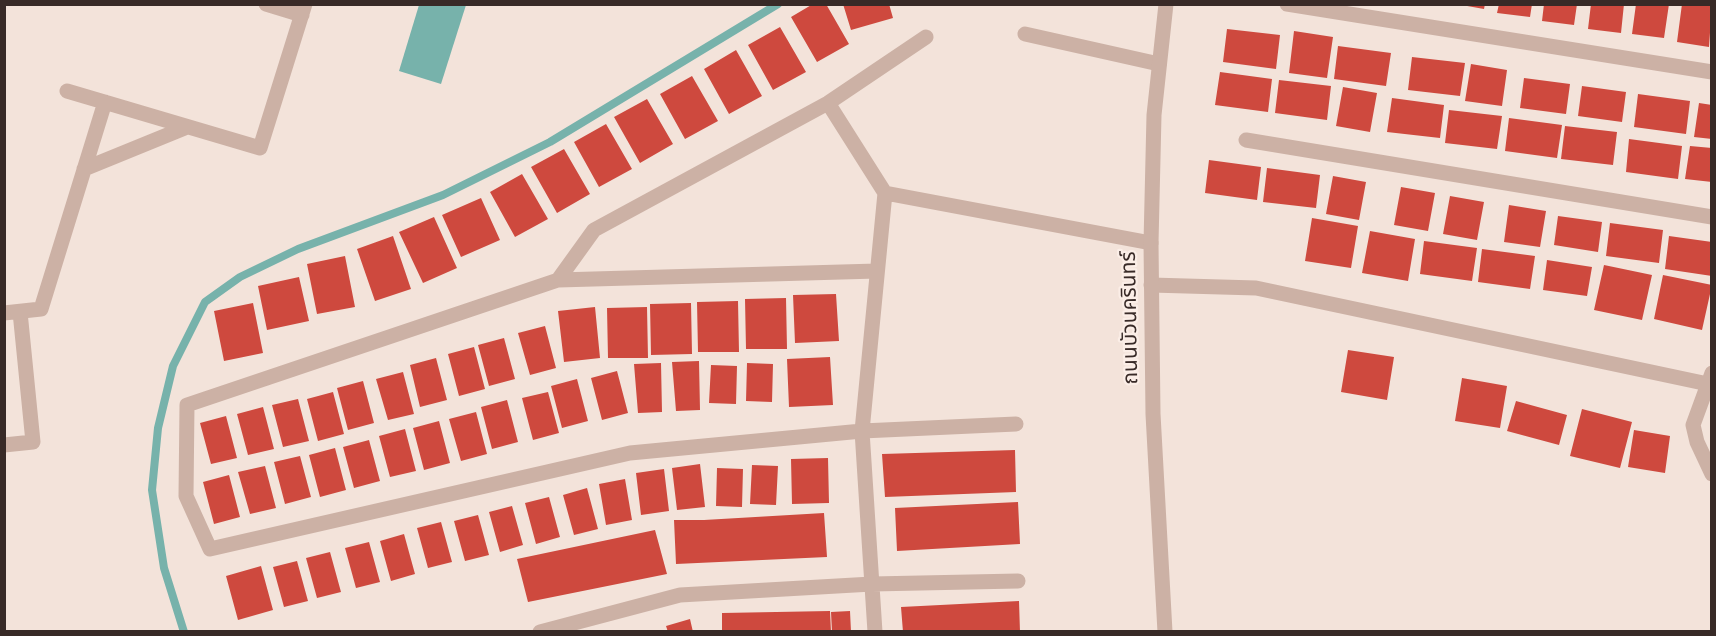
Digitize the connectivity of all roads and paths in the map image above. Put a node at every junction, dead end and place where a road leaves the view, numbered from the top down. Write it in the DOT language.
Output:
graph roads {
  1 [pos="266,4"];
  2 [pos="1166,4"];
  3 [pos="1287,4"];
  4 [pos="303,10"];
  5 [pos="1025,34"];
  6 [pos="926,37"];
  7 [pos="1159,64"];
  8 [pos="1712,72"];
  9 [pos="67,91"];
  10 [pos="105,102"];
  11 [pos="828,103"];
  12 [pos="187,127"];
  13 [pos="1246,140"];
  14 [pos="84,170"];
  15 [pos="885,193"];
  16 [pos="1712,217"];
  17 [pos="1151,243"];
  18 [pos="877,271"];
  19 [pos="558,279"];
  20 [pos="1151,285"];
  21 [pos="21,312"];
  22 [pos="4,313"];
  23 [pos="1710,379"];
  24 [pos="1016,424"];
  25 [pos="862,431"];
  26 [pos="4,445"];
  27 [pos="1712,474"];
  28 [pos="1018,581"];
  29 [pos="872,584"];
  30 [pos="540,632"];
  31 [pos="875,632"];
  32 [pos="1166,632"];
  1 -- 4 [label="street"];
  2 -- 7 [label="street, ถนนบัวนครินทร์"];
  3 -- 8 [label="street"];
  4 -- 12 [label="street"];
  5 -- 7 [label="street"];
  6 -- 11 [label="street"];
  7 -- 17 [label="street, ถนนบัวนครินทร์"];
  9 -- 10 [label="street"];
  10 -- 12 [label="street"];
  10 -- 14 [label="street"];
  11 -- 15 [label="street"];
  11 -- 19 [label="street"];
  12 -- 14 [label="street"];
  13 -- 16 [label="street"];
  14 -- 21 [label="street"];
  15 -- 17 [label="street"];
  15 -- 18 [label="street"];
  17 -- 20 [label="street, ถนนบัวนครินทร์"];
  18 -- 19 [label="street"];
  18 -- 25 [label="street"];
  19 -- 25 [label="street"];
  20 -- 23 [label="street"];
  20 -- 32 [label="street, ถนนบัวนครินทร์"];
  21 -- 22 [label="street"];
  21 -- 26 [label="street"];
  23 -- 27 [label="street"];
  24 -- 25 [label="street"];
  25 -- 29 [label="street"];
  28 -- 29 [label="street"];
  29 -- 30 [label="street"];
  29 -- 31 [label="street"];
}
